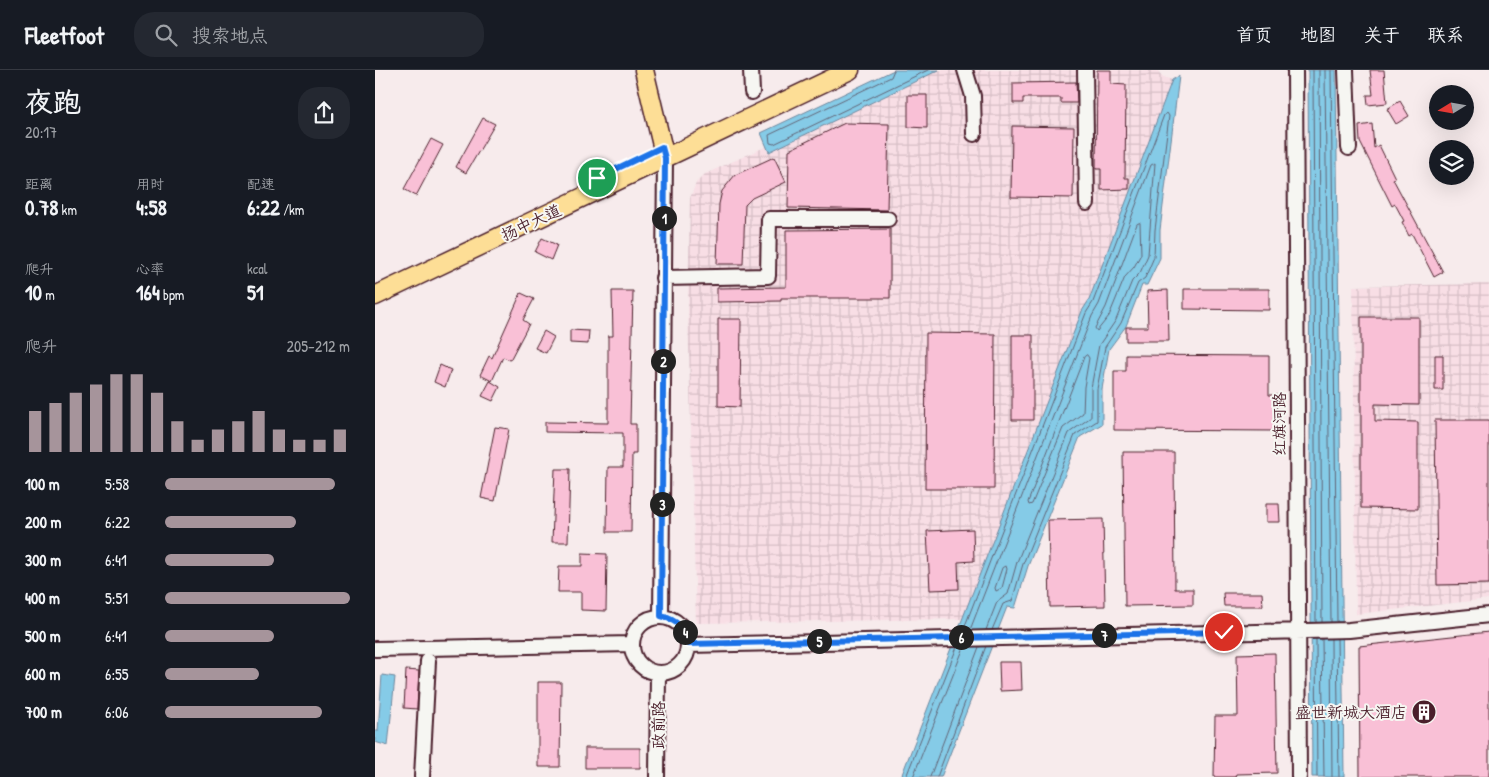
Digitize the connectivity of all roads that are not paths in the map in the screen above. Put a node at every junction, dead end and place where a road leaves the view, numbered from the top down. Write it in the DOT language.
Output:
graph roads {
  1 [pos="644,70"];
  2 [pos="751,70"];
  3 [pos="825,70"];
  4 [pos="850,70"];
  5 [pos="965,70"];
  6 [pos="1085,70"];
  7 [pos="1295,70"];
  8 [pos="1346,70"];
  9 [pos="752,92"];
  10 [pos="974,134"];
  11 [pos="1349,148"];
  12 [pos="664,153"];
  13 [pos="1087,203"];
  14 [pos="889,218"];
  15 [pos="663,278"];
  16 [pos="375,284"];
  17 [pos="375,296"];
  18 [pos="1489,615"];
  19 [pos="661,616"];
  20 [pos="1301,631"];
  21 [pos="632,644"];
  22 [pos="688,644"];
  23 [pos="375,649"];
  24 [pos="428,661"];
  25 [pos="658,673"];
  26 [pos="422,777"];
  27 [pos="657,777"];
  28 [pos="1299,777"];
  1 -- 12 [label="main road"];
  2 -- 9 [label="street"];
  3 -- 12 [label="main road, 扬中大道"];
  4 -- 12 [label="main road, 扬中大道"];
  5 -- 10 [label="street"];
  6 -- 13 [label="street"];
  7 -- 20 [label="street, 红旗河路"];
  8 -- 11 [label="street"];
  12 -- 15 [label="street"];
  12 -- 16 [label="main road, 扬中大道"];
  12 -- 17 [label="main road, 扬中大道"];
  14 -- 15 [label="street"];
  15 -- 19 [label="street"];
  18 -- 20 [label="street"];
  19 -- 21 [label="street"];
  19 -- 22 [label="street"];
  20 -- 22 [label="street"];
  20 -- 28 [label="street, 红旗河路"];
  21 -- 23 [label="street"];
  21 -- 25 [label="street"];
  22 -- 25 [label="street"];
  24 -- 26 [label="street"];
  25 -- 27 [label="street, 政前路"];
}
